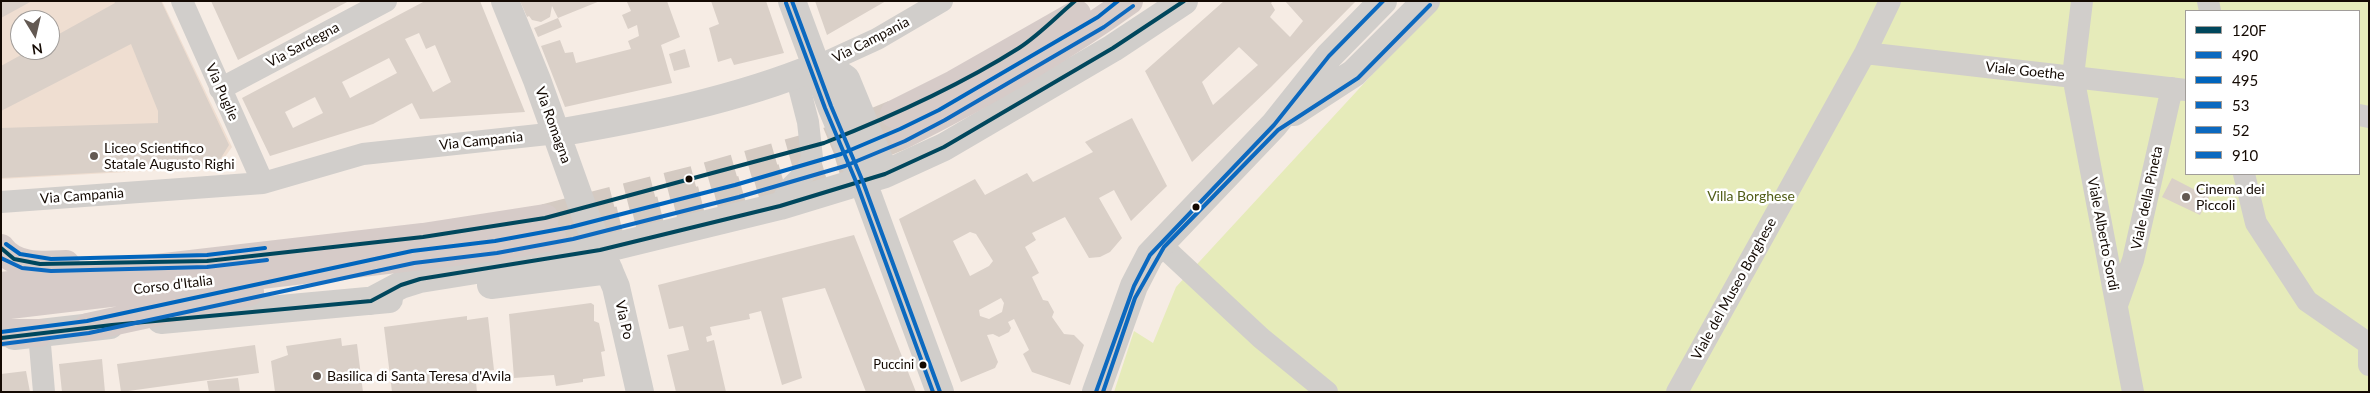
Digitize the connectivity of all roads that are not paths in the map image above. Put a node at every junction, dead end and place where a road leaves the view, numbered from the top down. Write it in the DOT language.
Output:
graph roads {
  1 [pos="182,1"];
  2 [pos="386,1"];
  3 [pos="504,1"];
  4 [pos="792,1"];
  5 [pos="942,1"];
  6 [pos="1075,1"];
  7 [pos="1129,1"];
  8 [pos="1144,1"];
  9 [pos="1184,1"];
  10 [pos="1383,1"];
  11 [pos="1426,1"];
  12 [pos="1890,1"];
  13 [pos="2082,1"];
  14 [pos="1099,11"];
  15 [pos="1020,47"];
  16 [pos="1865,53"];
  17 [pos="807,71"];
  18 [pos="2073,76"];
  19 [pos="220,89"];
  20 [pos="2179,89"];
  21 [pos="1274,125"];
  22 [pos="557,133"];
  23 [pos="2244,175"];
  24 [pos="874,178"];
  25 [pos="263,183"];
  26 [pos="1,202"];
  27 [pos="780,206"];
  28 [pos="1159,243"];
  29 [pos="1,248"];
  30 [pos="413,256"];
  31 [pos="604,260"];
  32 [pos="208,261"];
  33 [pos="1,286"];
  34 [pos="1,306"];
  35 [pos="2117,307"];
  36 [pos="88,327"];
  37 [pos="1,333"];
  38 [pos="39,333"];
  39 [pos="1,338"];
  40 [pos="2369,344"];
  41 [pos="2369,352"];
  42 [pos="2369,365"];
  43 [pos="44,392"];
  44 [pos="640,392"];
  45 [pos="940,392"];
  46 [pos="1096,392"];
  47 [pos="1327,392"];
  48 [pos="1677,392"];
  49 [pos="2133,392"];
  1 -- 19 [label="street, Via Puglie"];
  2 -- 19 [label="street, Via Sardegna"];
  3 -- 22 [label="street, Via Romagna"];
  4 -- 17 [label="street"];
  5 -- 17 [label="street, Via Campania"];
  6 -- 15 [label="main road"];
  7 -- 14 [label="main road"];
  8 -- 14 [label="main road"];
  9 -- 24 [label="street"];
  10 -- 21 [label="street"];
  11 -- 21 [label="street"];
  12 -- 16 [label="street, Viale del Museo Borghese"];
  13 -- 18 [label="street, Viale Alberto Sordi"];
  14 -- 15 [label="main road"];
  14 -- 15 [label="main road"];
  16 -- 18 [label="street, Viale Goethe"];
  16 -- 48 [label="street, Viale del Museo Borghese"];
  17 -- 22 [label="street, Via Campania"];
  17 -- 24 [label="street"];
  17 -- 27 [label="street"];
  18 -- 20 [label="street, Viale Goethe"];
  18 -- 35 [label="street, Viale Alberto Sordi"];
  19 -- 25 [label="street, Via Puglie"];
  20 -- 35 [label="street, Viale della Pineta"];
  21 -- 28 [label="street"];
  22 -- 25 [label="street, Via Campania"];
  22 -- 31 [label="street, Via Romagna"];
  23 -- 40 [label="street"];
  24 -- 27 [label="street"];
  24 -- 45 [label="street"];
  25 -- 26 [label="street, Via Campania"];
  27 -- 31 [label="street"];
  28 -- 46 [label="street"];
  28 -- 47 [label="street"];
  29 -- 32 [label="main road"];
  30 -- 32 [label="main road, Corso d'Italia"];
  30 -- 34 [label="main road, Corso d'Italia"];
  30 -- 36 [label="main road"];
  31 -- 36 [label="street"];
  31 -- 44 [label="street, Via Po"];
  32 -- 33 [label="main road, Corso d'Italia"];
  35 -- 49 [label="street, Viale Alberto Sordi"];
  36 -- 38 [label="street"];
  37 -- 38 [label="main road"];
  38 -- 39 [label="street"];
  38 -- 43 [label="street"];
  41 -- 42 [label="street"];
}
